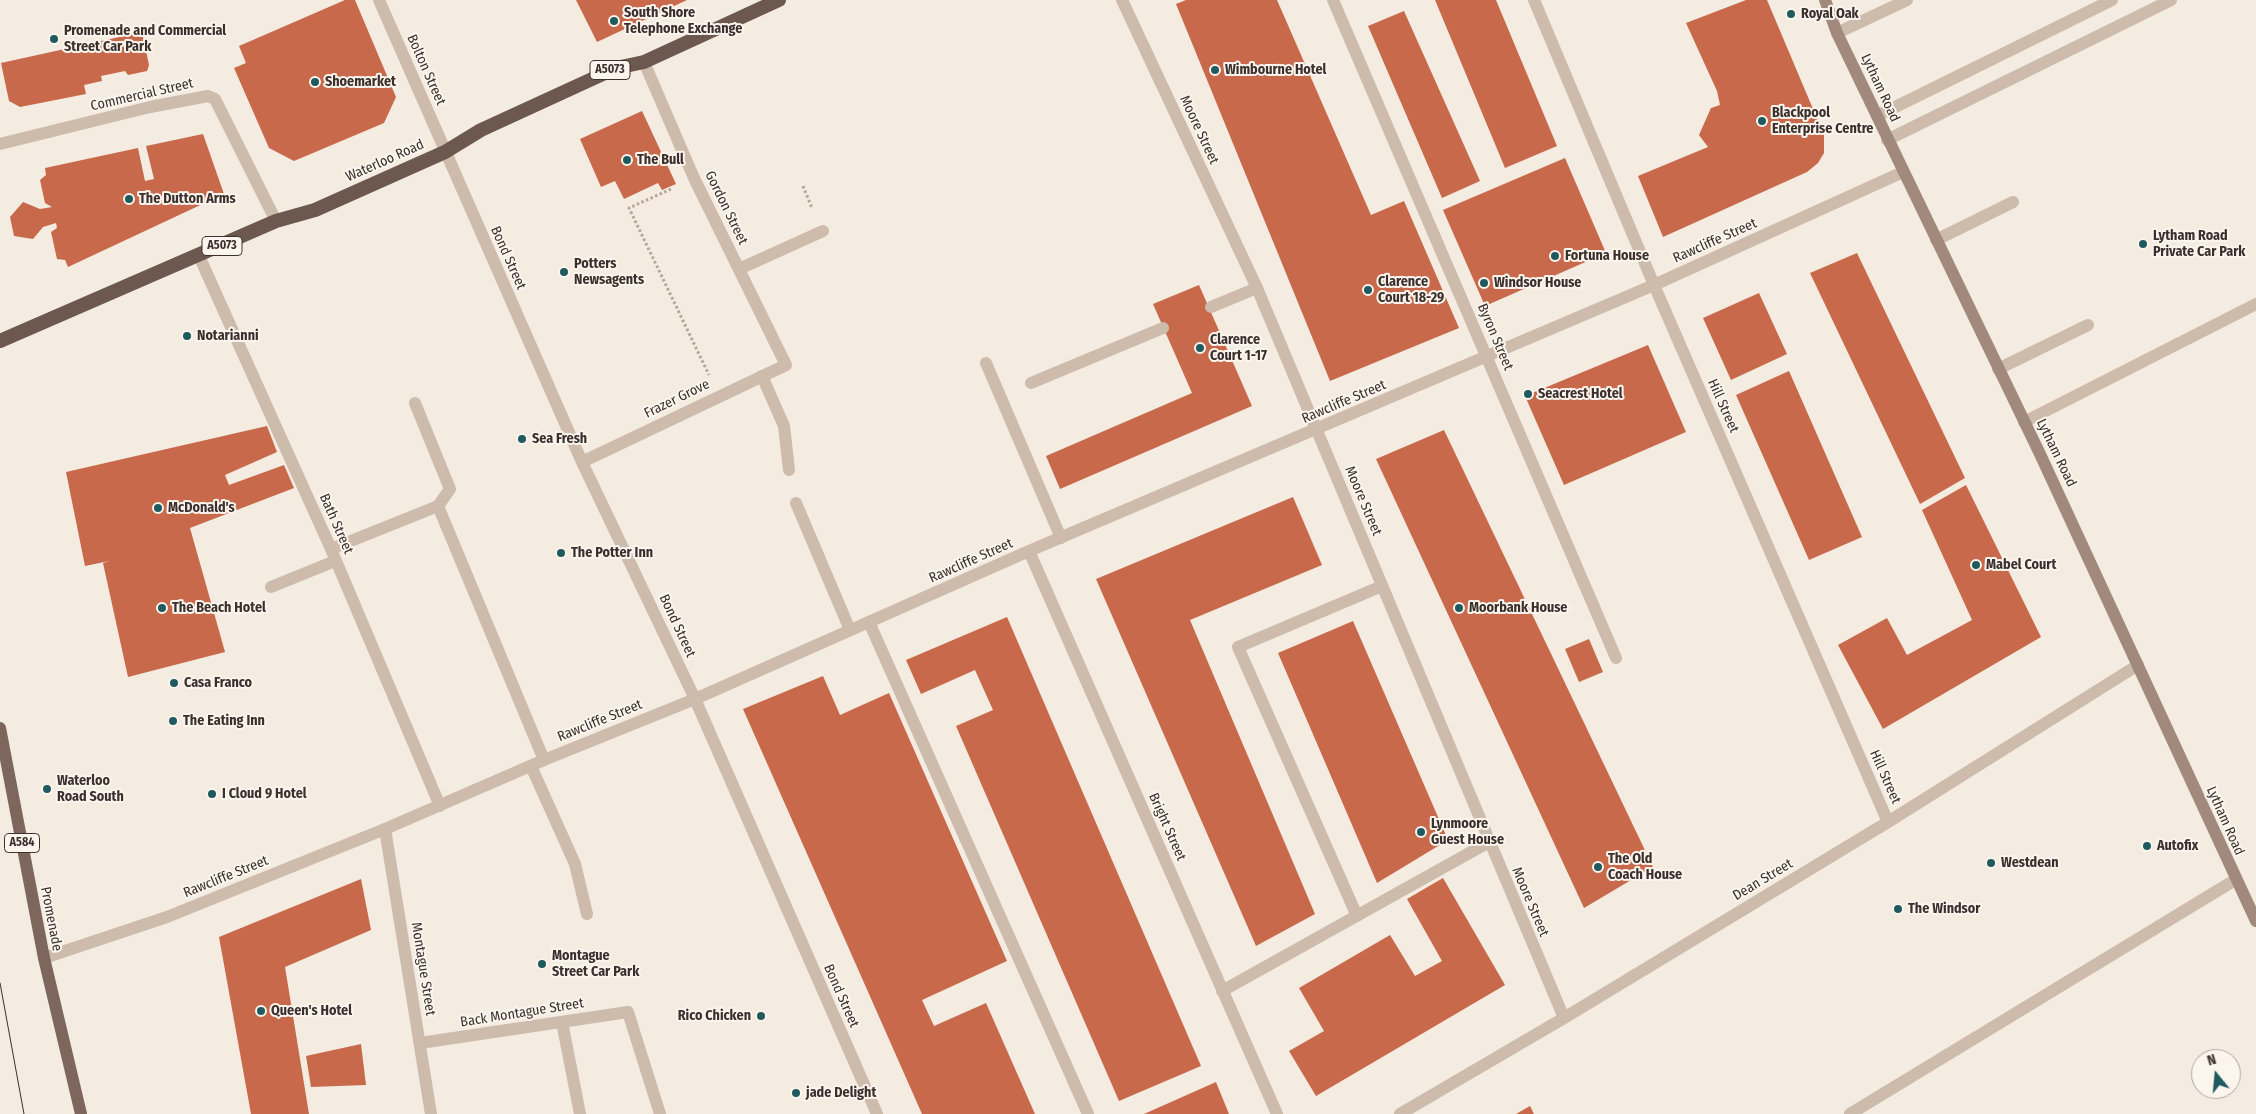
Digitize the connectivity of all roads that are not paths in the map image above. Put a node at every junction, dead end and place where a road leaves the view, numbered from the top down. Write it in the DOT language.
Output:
graph roads {
  1 [pos="379,0"];
  2 [pos="779,0"];
  3 [pos="1122,0"];
  4 [pos="1333,0"];
  5 [pos="1534,0"];
  6 [pos="1825,0"];
  7 [pos="1907,0"];
  8 [pos="2112,0"];
  9 [pos="2171,0"];
  10 [pos="1837,33"];
  11 [pos="644,62"];
  12 [pos="1877,116"];
  13 [pos="1888,140"];
  14 [pos="0,144"];
  15 [pos="445,152"];
  16 [pos="1903,172"];
  17 [pos="2013,202"];
  18 [pos="276,221"];
  19 [pos="823,231"];
  20 [pos="1936,240"];
  21 [pos="199,256"];
  22 [pos="739,269"];
  23 [pos="1654,285"];
  24 [pos="1257,288"];
  25 [pos="2256,304"];
  26 [pos="1211,307"];
  27 [pos="2088,325"];
  28 [pos="1163,328"];
  29 [pos="0,341"];
  30 [pos="1487,356"];
  31 [pos="986,364"];
  32 [pos="786,365"];
  33 [pos="1998,369"];
  34 [pos="762,376"];
  35 [pos="1030,383"];
  36 [pos="415,403"];
  37 [pos="2024,422"];
  38 [pos="1317,430"];
  39 [pos="582,462"];
  40 [pos="789,470"];
  41 [pos="796,503"];
  42 [pos="438,506"];
  43 [pos="1061,538"];
  44 [pos="1029,551"];
  45 [pos="333,555"];
  46 [pos="1382,586"];
  47 [pos="272,587"];
  48 [pos="869,622"];
  49 [pos="850,630"];
  50 [pos="1616,658"];
  51 [pos="2138,665"];
  52 [pos="694,698"];
  53 [pos="0,728"];
  54 [pos="544,760"];
  55 [pos="531,766"];
  56 [pos="440,806"];
  57 [pos="1888,822"];
  58 [pos="385,829"];
  59 [pos="1489,842"];
  60 [pos="2235,880"];
  61 [pos="588,914"];
  62 [pos="1357,916"];
  63 [pos="2256,921"];
  64 [pos="44,958"];
  65 [pos="1222,991"];
  66 [pos="1564,1018"];
  67 [pos="562,1022"];
  68 [pos="420,1043"];
  69 [pos="81,1114"];
  70 [pos="431,1114"];
  71 [pos="580,1114"];
  72 [pos="660,1114"];
  73 [pos="877,1114"];
  74 [pos="1088,1114"];
  75 [pos="1277,1114"];
  76 [pos="1400,1114"];
  77 [pos="1850,1114"];
  1 -- 15 [label="street, Bolton Street"];
  2 -- 11 [label="highway, Waterloo Road / A5073"];
  3 -- 24 [label="street, Moore Street"];
  4 -- 30 [label="street, Byron Street"];
  5 -- 23 [label="street, Hill Street"];
  6 -- 10 [label="main road, Lytham Road"];
  7 -- 10 [label="street"];
  8 -- 12 [label="street"];
  9 -- 13 [label="street"];
  10 -- 12 [label="main road, Lytham Road"];
  11 -- 15 [label="highway, Waterloo Road / A5073"];
  11 -- 22 [label="street, Gordon Street"];
  12 -- 13 [label="main road, Lytham Road"];
  13 -- 16 [label="main road, Lytham Road"];
  14 -- 18 [label="street, Commercial Street"];
  15 -- 18 [label="highway, Waterloo Road / A5073"];
  15 -- 39 [label="street, Bond Street"];
  16 -- 20 [label="main road, Lytham Road"];
  16 -- 23 [label="street, Rawcliffe Street"];
  17 -- 20 [label="street"];
  18 -- 21 [label="highway, Waterloo Road / A5073"];
  19 -- 22 [label="street"];
  20 -- 33 [label="main road, Lytham Road"];
  21 -- 29 [label="highway, Waterloo Road / A5073"];
  21 -- 45 [label="street, Bath Street"];
  22 -- 32 [label="street, Gordon Street"];
  23 -- 30 [label="street, Rawcliffe Street"];
  23 -- 57 [label="street, Hill Street"];
  24 -- 26 [label="street"];
  24 -- 38 [label="street, Moore Street"];
  25 -- 37 [label="street"];
  27 -- 33 [label="street"];
  28 -- 35 [label="street"];
  30 -- 38 [label="street, Rawcliffe Street"];
  30 -- 50 [label="street, Byron Street"];
  31 -- 43 [label="street"];
  32 -- 34 [label="street, Frazer Grove"];
  33 -- 37 [label="main road, Lytham Road"];
  34 -- 39 [label="street, Frazer Grove"];
  34 -- 40 [label="street"];
  36 -- 42 [label="street"];
  37 -- 51 [label="main road, Lytham Road"];
  38 -- 43 [label="street, Rawcliffe Street"];
  38 -- 46 [label="street, Moore Street"];
  39 -- 52 [label="street, Bond Street"];
  41 -- 49 [label="street"];
  42 -- 45 [label="street"];
  42 -- 54 [label="street"];
  43 -- 44 [label="street, Rawcliffe Street"];
  44 -- 48 [label="street, Rawcliffe Street"];
  44 -- 65 [label="street, Bright Street"];
  45 -- 47 [label="street"];
  45 -- 56 [label="street, Bath Street"];
  46 -- 59 [label="street, Moore Street"];
  46 -- 62 [label="street"];
  48 -- 49 [label="street, Rawcliffe Street"];
  48 -- 74 [label="street"];
  49 -- 52 [label="street, Rawcliffe Street"];
  51 -- 57 [label="street, Dean Street"];
  51 -- 60 [label="main road, Lytham Road"];
  52 -- 54 [label="street, Rawcliffe Street"];
  52 -- 73 [label="street, Bond Street"];
  53 -- 64 [label="main road, Promenade / A584"];
  54 -- 55 [label="street, Rawcliffe Street"];
  55 -- 56 [label="street, Rawcliffe Street"];
  55 -- 61 [label="street"];
  56 -- 58 [label="street, Rawcliffe Street"];
  57 -- 66 [label="street, Dean Street"];
  58 -- 64 [label="street, Rawcliffe Street"];
  58 -- 68 [label="street, Montague Street"];
  59 -- 62 [label="street"];
  59 -- 66 [label="street, Moore Street"];
  60 -- 63 [label="main road, Lytham Road"];
  60 -- 77 [label="street"];
  62 -- 65 [label="street"];
  64 -- 69 [label="main road, Promenade / A584"];
  65 -- 75 [label="street, Bright Street"];
  66 -- 76 [label="street, Dean Street"];
  67 -- 68 [label="street, Back Montague Street"];
  67 -- 71 [label="street"];
  67 -- 72 [label="street, Back Montague Street"];
  68 -- 70 [label="street, Montague Street"];
}
